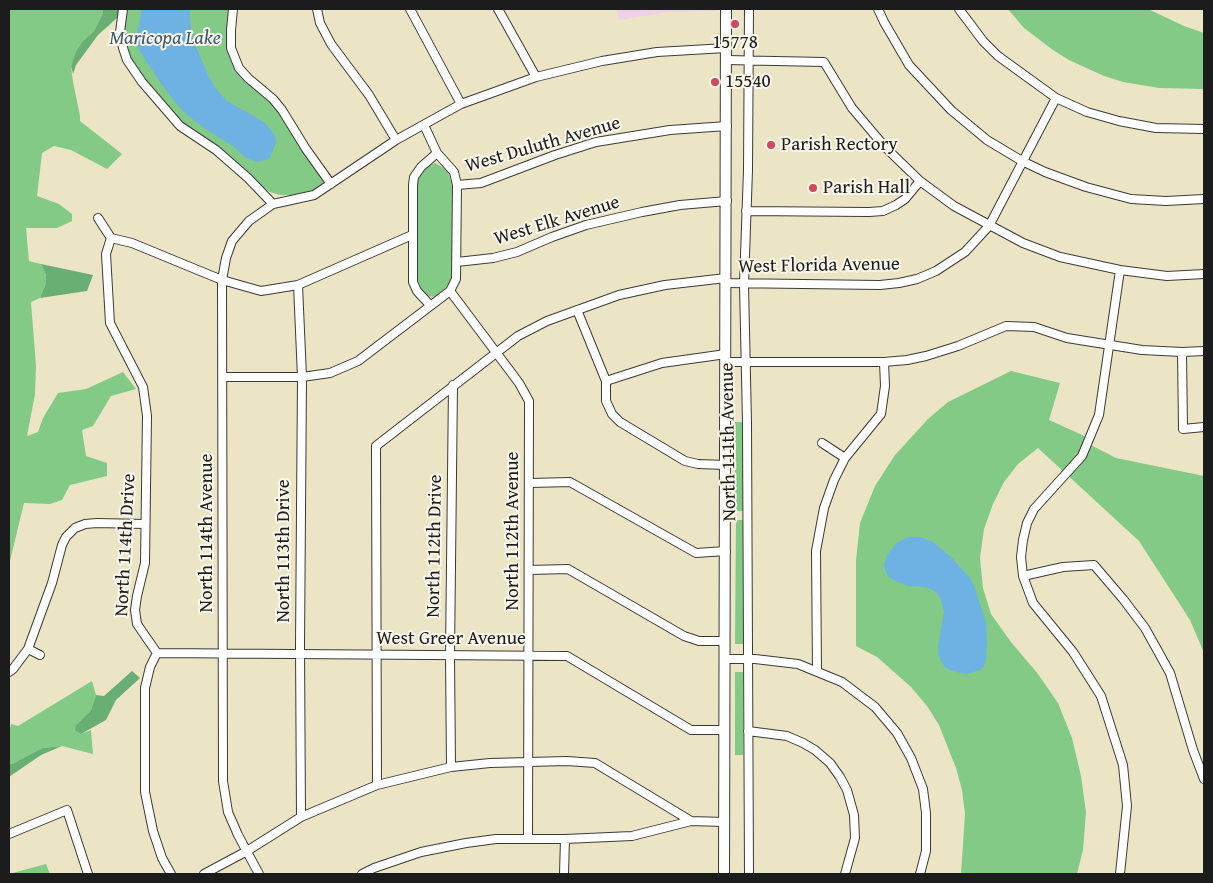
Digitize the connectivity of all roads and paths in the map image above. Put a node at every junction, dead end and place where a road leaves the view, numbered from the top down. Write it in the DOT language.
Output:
graph roads {
  1 [pos="123,9"];
  2 [pos="233,9"];
  3 [pos="317,9"];
  4 [pos="410,9"];
  5 [pos="498,9"];
  6 [pos="726,9"];
  7 [pos="749,9"];
  8 [pos="878,9"];
  9 [pos="959,9"];
  10 [pos="726,48"];
  11 [pos="726,60"];
  12 [pos="749,61"];
  13 [pos="536,77"];
  14 [pos="1056,98"];
  15 [pos="461,104"];
  16 [pos="424,125"];
  17 [pos="727,126"];
  18 [pos="1204,129"];
  19 [pos="396,140"];
  20 [pos="437,153"];
  21 [pos="1022,161"];
  22 [pos="920,181"];
  23 [pos="332,184"];
  24 [pos="457,185"];
  25 [pos="1204,200"];
  26 [pos="727,201"];
  27 [pos="273,204"];
  28 [pos="746,211"];
  29 [pos="98,218"];
  30 [pos="989,226"];
  31 [pos="412,235"];
  32 [pos="111,238"];
  33 [pos="457,262"];
  34 [pos="1120,270"];
  35 [pos="1204,274"];
  36 [pos="222,280"];
  37 [pos="726,281"];
  38 [pos="744,284"];
  39 [pos="298,286"];
  40 [pos="450,291"];
  41 [pos="430,305"];
  42 [pos="577,310"];
  43 [pos="1109,346"];
  44 [pos="1204,351"];
  45 [pos="496,352"];
  46 [pos="1182,352"];
  47 [pos="726,358"];
  48 [pos="746,362"];
  49 [pos="884,362"];
  50 [pos="224,377"];
  51 [pos="302,377"];
  52 [pos="606,381"];
  53 [pos="453,386"];
  54 [pos="1204,427"];
  55 [pos="822,443"];
  56 [pos="845,458"];
  57 [pos="726,465"];
  58 [pos="530,483"];
  59 [pos="145,524"];
  60 [pos="726,552"];
  61 [pos="529,570"];
  62 [pos="1023,576"];
  63 [pos="725,641"];
  64 [pos="28,649"];
  65 [pos="157,653"];
  66 [pos="40,654"];
  67 [pos="223,654"];
  68 [pos="300,654"];
  69 [pos="528,655"];
  70 [pos="376,656"];
  71 [pos="450,656"];
  72 [pos="725,659"];
  73 [pos="748,659"];
  74 [pos="817,671"];
  75 [pos="9,672"];
  76 [pos="725,730"];
  77 [pos="748,731"];
  78 [pos="528,761"];
  79 [pos="451,766"];
  80 [pos="1204,779"];
  81 [pos="376,785"];
  82 [pos="301,817"];
  83 [pos="691,821"];
  84 [pos="724,822"];
  85 [pos="9,834"];
  86 [pos="528,839"];
  87 [pos="565,839"];
  88 [pos="247,851"];
  89 [pos="88,874"];
  90 [pos="171,874"];
  91 [pos="204,874"];
  92 [pos="259,874"];
  93 [pos="362,874"];
  94 [pos="564,874"];
  95 [pos="724,874"];
  96 [pos="749,874"];
  97 [pos="845,874"];
  98 [pos="920,874"];
  99 [pos="1120,874"];
  1 -- 27 [label="street"];
  2 -- 23 [label="street"];
  3 -- 19 [label="street"];
  4 -- 15 [label="street"];
  5 -- 13 [label="street"];
  6 -- 10 [label="street, North 111th Avenue"];
  7 -- 12 [label="street, North 111th Avenue"];
  8 -- 21 [label="street"];
  9 -- 14 [label="street"];
  10 -- 11 [label="street, North 111th Avenue"];
  10 -- 13 [label="street"];
  11 -- 12 [label="street"];
  11 -- 17 [label="street, North 111th Avenue"];
  12 -- 22 [label="street"];
  12 -- 28 [label="street, North 111th Avenue"];
  13 -- 15 [label="street"];
  14 -- 18 [label="street"];
  14 -- 21 [label="street, West Florida Avenue"];
  15 -- 16 [label="street"];
  16 -- 19 [label="street"];
  16 -- 20 [label="street"];
  17 -- 24 [label="street, West Duluth Avenue"];
  17 -- 26 [label="street, North 111th Avenue"];
  19 -- 23 [label="street"];
  20 -- 24 [label="street"];
  20 -- 31 [label="street"];
  21 -- 25 [label="street"];
  21 -- 30 [label="street, West Florida Avenue"];
  22 -- 28 [label="street"];
  22 -- 30 [label="street"];
  23 -- 27 [label="street"];
  24 -- 33 [label="street"];
  26 -- 33 [label="street, West Elk Avenue"];
  26 -- 37 [label="street, North 111th Avenue"];
  27 -- 36 [label="street, North 114th Avenue"];
  28 -- 38 [label="street, North 111th Avenue"];
  29 -- 32 [label="street"];
  30 -- 34 [label="street"];
  30 -- 38 [label="street, West Florida Avenue"];
  31 -- 39 [label="street"];
  31 -- 41 [label="street"];
  32 -- 36 [label="street"];
  32 -- 59 [label="street, North 114th Drive"];
  33 -- 40 [label="street"];
  34 -- 35 [label="street"];
  34 -- 43 [label="street"];
  36 -- 39 [label="street"];
  36 -- 50 [label="street, North 114th Avenue"];
  37 -- 38 [label="street, West Florida Avenue"];
  37 -- 42 [label="street, West Florida Avenue"];
  37 -- 47 [label="street, North 111th Avenue"];
  38 -- 48 [label="street, North 111th Avenue"];
  39 -- 51 [label="street, North 113th Drive"];
  40 -- 41 [label="street"];
  40 -- 45 [label="street, North 112th Avenue"];
  41 -- 51 [label="street"];
  42 -- 45 [label="street, West Florida Avenue"];
  42 -- 52 [label="street"];
  43 -- 46 [label="street"];
  43 -- 49 [label="street"];
  43 -- 62 [label="street"];
  44 -- 46 [label="street"];
  45 -- 53 [label="street, West Florida Avenue"];
  45 -- 58 [label="street, North 112th Avenue"];
  46 -- 54 [label="street"];
  47 -- 48 [label="street"];
  47 -- 52 [label="street"];
  47 -- 57 [label="street, North 111th Avenue"];
  48 -- 49 [label="street"];
  48 -- 73 [label="street, North 111th Avenue"];
  49 -- 56 [label="street"];
  50 -- 51 [label="street"];
  50 -- 67 [label="street, North 114th Avenue"];
  51 -- 68 [label="street, North 113th Drive"];
  52 -- 57 [label="street"];
  53 -- 70 [label="street, West Florida Avenue"];
  53 -- 71 [label="street, North 112th Drive"];
  55 -- 56 [label="street"];
  56 -- 74 [label="street"];
  57 -- 60 [label="street, North 111th Avenue"];
  58 -- 60 [label="street"];
  58 -- 61 [label="street, North 112th Avenue"];
  59 -- 64 [label="street"];
  59 -- 65 [label="street, North 114th Drive"];
  60 -- 63 [label="street, North 111th Avenue"];
  61 -- 63 [label="street"];
  61 -- 69 [label="street, North 112th Avenue"];
  62 -- 80 [label="street"];
  62 -- 99 [label="street"];
  63 -- 72 [label="street, North 111th Avenue"];
  64 -- 66 [label="street"];
  64 -- 75 [label="street"];
  65 -- 67 [label="street, West Greer Avenue"];
  65 -- 90 [label="street"];
  67 -- 68 [label="street, West Greer Avenue"];
  67 -- 88 [label="street, North 114th Avenue"];
  68 -- 70 [label="street, West Greer Avenue"];
  68 -- 82 [label="street, North 113th Drive"];
  69 -- 71 [label="street, West Greer Avenue"];
  69 -- 76 [label="street, West Greer Avenue"];
  69 -- 78 [label="street, North 112th Avenue"];
  70 -- 71 [label="street, West Greer Avenue"];
  70 -- 81 [label="street"];
  71 -- 79 [label="street, North 112th Drive"];
  72 -- 73 [label="street"];
  72 -- 76 [label="street, North 111th Avenue"];
  73 -- 74 [label="street"];
  73 -- 77 [label="street, North 111th Avenue"];
  74 -- 98 [label="street"];
  76 -- 84 [label="street, North 111th Avenue"];
  77 -- 96 [label="street, North 111th Avenue"];
  77 -- 97 [label="street"];
  78 -- 79 [label="street"];
  78 -- 83 [label="street"];
  78 -- 86 [label="street, North 112th Avenue"];
  79 -- 81 [label="street"];
  81 -- 82 [label="street"];
  82 -- 88 [label="street"];
  83 -- 84 [label="street"];
  83 -- 87 [label="street"];
  84 -- 95 [label="street, North 111th Avenue"];
  85 -- 89 [label="street"];
  86 -- 87 [label="street"];
  86 -- 93 [label="street"];
  87 -- 94 [label="street"];
  88 -- 91 [label="street"];
  88 -- 92 [label="street, North 114th Avenue"];
}
